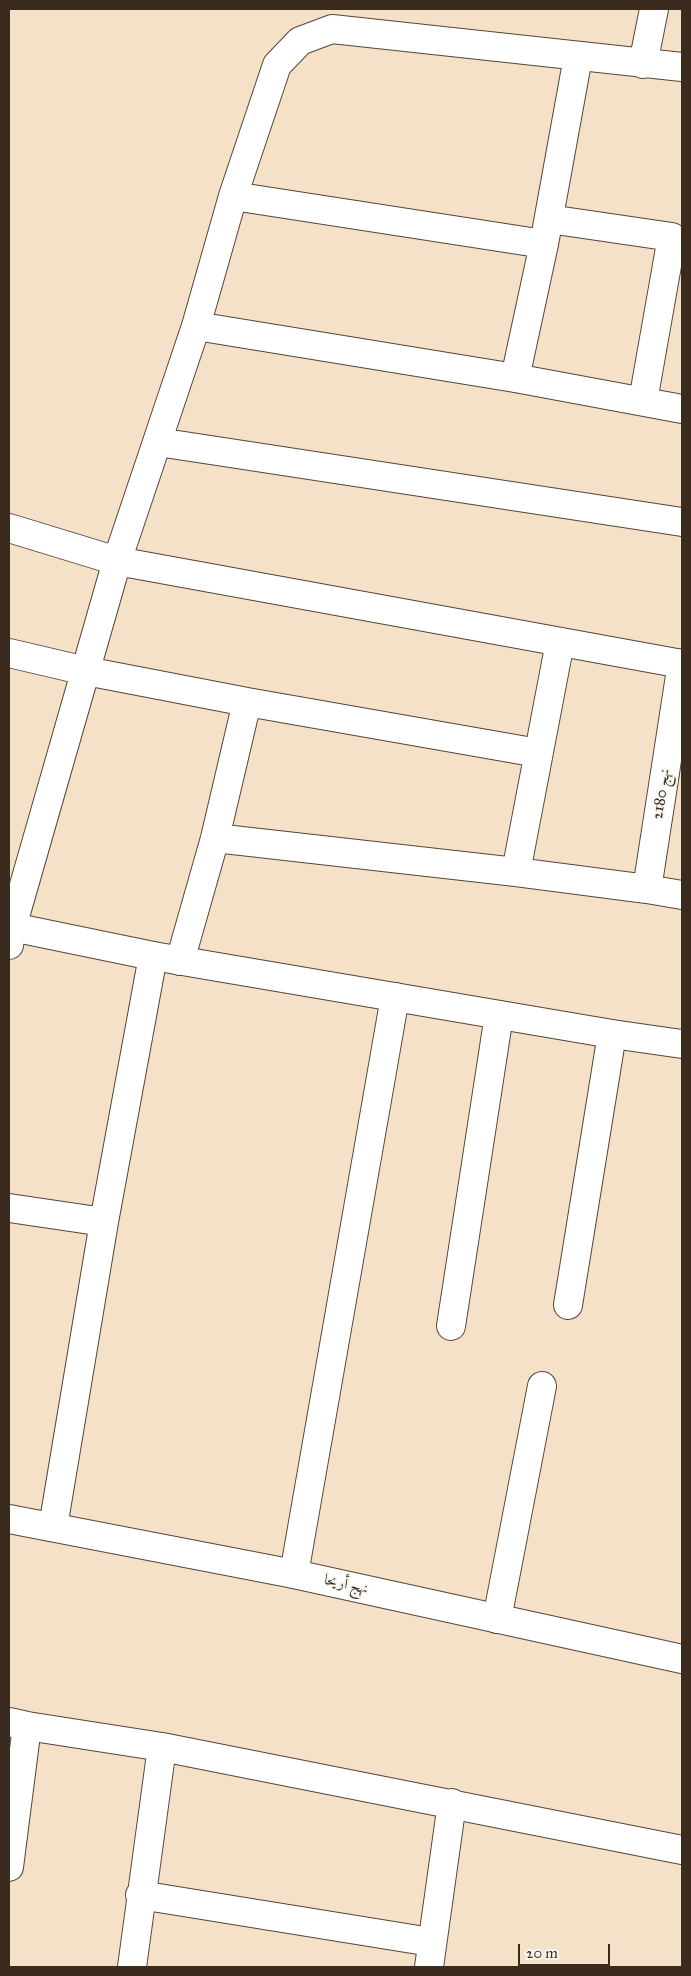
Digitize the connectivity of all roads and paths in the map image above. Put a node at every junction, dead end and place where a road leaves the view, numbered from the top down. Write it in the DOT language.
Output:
graph roads {
  1 [pos="654,9"];
  2 [pos="578,57"];
  3 [pos="643,64"];
  4 [pos="682,68"];
  5 [pos="232,196"];
  6 [pos="547,231"];
  7 [pos="677,238"];
  8 [pos="196,326"];
  9 [pos="514,378"];
  10 [pos="643,401"];
  11 [pos="682,410"];
  12 [pos="158,442"];
  13 [pos="682,522"];
  14 [pos="9,528"];
  15 [pos="117,561"];
  16 [pos="560,642"];
  17 [pos="9,653"];
  18 [pos="682,663"];
  19 [pos="86,671"];
  20 [pos="247,702"];
  21 [pos="538,753"];
  22 [pos="215,838"];
  23 [pos="516,872"];
  24 [pos="647,889"];
  25 [pos="682,895"];
  26 [pos="10,933"];
  27 [pos="153,956"];
  28 [pos="180,961"];
  29 [pos="395,997"];
  30 [pos="499,1015"];
  31 [pos="612,1034"];
  32 [pos="682,1044"];
  33 [pos="9,1208"];
  34 [pos="104,1222"];
  35 [pos="568,1305"];
  36 [pos="452,1326"];
  37 [pos="542,1386"];
  38 [pos="9,1518"];
  39 [pos="53,1527"];
  40 [pos="294,1574"];
  41 [pos="497,1619"];
  42 [pos="682,1659"];
  43 [pos="18,1724"];
  44 [pos="162,1748"];
  45 [pos="452,1804"];
  46 [pos="682,1850"];
  47 [pos="9,1867"];
  48 [pos="140,1895"];
  49 [pos="430,1955"];
  50 [pos="132,1967"];
  1 -- 3 [label="street"];
  2 -- 3 [label="street"];
  2 -- 5 [label="street"];
  2 -- 6 [label="street"];
  3 -- 4 [label="street"];
  5 -- 6 [label="street"];
  5 -- 8 [label="street"];
  6 -- 7 [label="street"];
  6 -- 9 [label="street"];
  7 -- 10 [label="street"];
  8 -- 9 [label="street"];
  8 -- 12 [label="street"];
  9 -- 10 [label="street"];
  10 -- 11 [label="street"];
  12 -- 13 [label="street"];
  12 -- 15 [label="street"];
  14 -- 15 [label="street"];
  15 -- 16 [label="street"];
  15 -- 19 [label="street"];
  16 -- 18 [label="street"];
  16 -- 21 [label="street"];
  17 -- 19 [label="street"];
  18 -- 24 [label="street, نهج 2180"];
  19 -- 20 [label="street"];
  19 -- 26 [label="street"];
  20 -- 21 [label="street"];
  20 -- 22 [label="street"];
  21 -- 23 [label="street"];
  22 -- 23 [label="street"];
  22 -- 28 [label="street"];
  23 -- 24 [label="street"];
  24 -- 25 [label="street"];
  26 -- 27 [label="street"];
  27 -- 28 [label="street"];
  27 -- 34 [label="street"];
  28 -- 29 [label="street"];
  29 -- 30 [label="street"];
  29 -- 40 [label="street"];
  30 -- 31 [label="street"];
  30 -- 36 [label="street"];
  31 -- 32 [label="street"];
  31 -- 35 [label="street"];
  33 -- 34 [label="street"];
  34 -- 39 [label="street"];
  37 -- 41 [label="street"];
  38 -- 39 [label="street, نهج أريحا"];
  39 -- 40 [label="street, نهج أريحا"];
  40 -- 41 [label="street, نهج أريحا"];
  41 -- 42 [label="street, نهج أريحا"];
  43 -- 44 [label="street"];
  43 -- 47 [label="street"];
  44 -- 45 [label="street"];
  44 -- 48 [label="street"];
  45 -- 46 [label="street"];
  45 -- 49 [label="street"];
  48 -- 49 [label="street"];
  48 -- 50 [label="street"];
}
